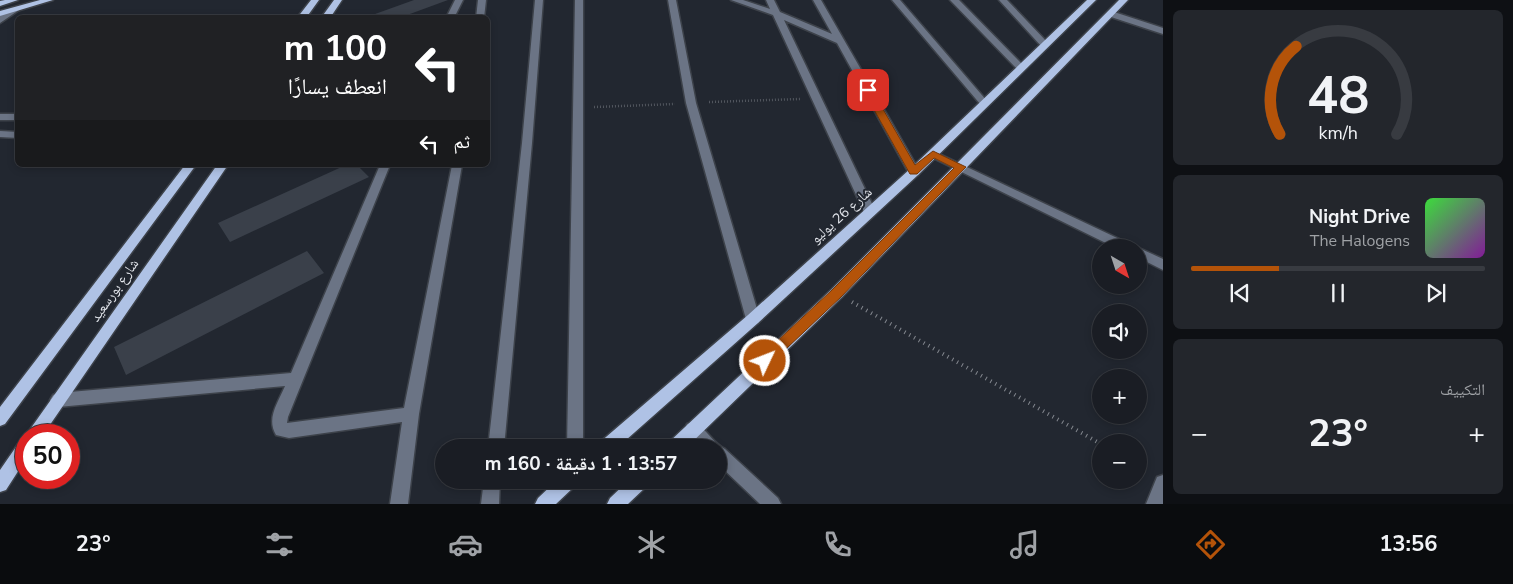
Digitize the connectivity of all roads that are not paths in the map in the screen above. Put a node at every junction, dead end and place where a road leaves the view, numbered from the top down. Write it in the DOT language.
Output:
graph roads {
  1 [pos="14,0"];
  2 [pos="50,0"];
  3 [pos="315,0"];
  4 [pos="338,0"];
  5 [pos="459,0"];
  6 [pos="482,0"];
  7 [pos="539,0"];
  8 [pos="579,0"];
  9 [pos="672,0"];
  10 [pos="735,0"];
  11 [pos="770,0"];
  12 [pos="817,0"];
  13 [pos="896,0"];
  14 [pos="954,0"];
  15 [pos="1003,0"];
  16 [pos="1092,0"];
  17 [pos="1124,0"];
  18 [pos="0,4"];
  19 [pos="15,10"];
  20 [pos="0,14"];
  21 [pos="777,14"];
  22 [pos="1111,14"];
  23 [pos="304,15"];
  24 [pos="328,15"];
  25 [pos="452,15"];
  26 [pos="480,15"];
  27 [pos="0,20"];
  28 [pos="1163,31"];
  29 [pos="840,42"];
  30 [pos="1045,45"];
  31 [pos="1021,68"];
  32 [pos="984,103"];
  33 [pos="0,117"];
  34 [pos="15,117"];
  35 [pos="0,134"];
  36 [pos="15,135"];
  37 [pos="933,154"];
  38 [pos="189,167"];
  39 [pos="221,167"];
  40 [pos="384,167"];
  41 [pos="456,167"];
  42 [pos="961,167"];
  43 [pos="914,172"];
  44 [pos="870,212"];
  45 [pos="1109,239"];
  46 [pos="1148,258"];
  47 [pos="1163,265"];
  48 [pos="753,319"];
  49 [pos="296,379"];
  50 [pos="58,400"];
  51 [pos="411,414"];
  52 [pos="0,419"];
  53 [pos="42,424"];
  54 [pos="693,429"];
  55 [pos="497,439"];
  56 [pos="574,439"];
  57 [pos="615,439"];
  58 [pos="683,439"];
  59 [pos="703,439"];
  60 [pos="15,462"];
  61 [pos="727,462"];
  62 [pos="1163,483"];
  63 [pos="0,484"];
  64 [pos="491,489"];
  65 [pos="560,489"];
  66 [pos="632,489"];
  67 [pos="399,504"];
  68 [pos="490,504"];
  69 [pos="544,504"];
  70 [pos="616,504"];
  71 [pos="772,504"];
  72 [pos="1155,504"];
  1 -- 18 [label="main road"];
  2 -- 19 [label="main road"];
  3 -- 23 [label="main road"];
  4 -- 24 [label="main road"];
  5 -- 25 [label="street"];
  6 -- 26 [label="street"];
  7 -- 55 [label="street"];
  8 -- 56 [label="street"];
  9 -- 48 [label="street"];
  10 -- 21 [label="street"];
  11 -- 21 [label="street"];
  12 -- 29 [label="street"];
  13 -- 32 [label="street"];
  14 -- 31 [label="street"];
  15 -- 30 [label="street"];
  16 -- 30 [label="main road, شارع 26 يوليو"];
  17 -- 22 [label="main road"];
  19 -- 20 [label="main road"];
  19 -- 27 [label="street"];
  21 -- 29 [label="street"];
  21 -- 44 [label="street"];
  22 -- 28 [label="street"];
  22 -- 42 [label="main road"];
  29 -- 43 [label="street"];
  30 -- 31 [label="main road, شارع 26 يوليو"];
  31 -- 32 [label="main road, شارع 26 يوليو"];
  32 -- 37 [label="main road, شارع 26 يوليو"];
  33 -- 34 [label="street"];
  35 -- 36 [label="street"];
  37 -- 42 [label="street"];
  37 -- 43 [label="main road, شارع 26 يوليو"];
  38 -- 52 [label="main road, شارع بورسعيد"];
  39 -- 50 [label="main road, شارع بورسعيد"];
  40 -- 49 [label="street"];
  41 -- 51 [label="street"];
  42 -- 45 [label="street"];
  42 -- 54 [label="main road"];
  43 -- 44 [label="main road, شارع 26 يوليو"];
  44 -- 48 [label="main road, شارع 26 يوليو"];
  46 -- 47 [label="street"];
  48 -- 57 [label="main road, شارع 26 يوليو"];
  49 -- 50 [label="street"];
  49 -- 51 [label="street"];
  50 -- 53 [label="main road, شارع بورسعيد"];
  51 -- 67 [label="street"];
  54 -- 58 [label="main road"];
  54 -- 59 [label="street"];
  60 -- 63 [label="main road"];
  61 -- 71 [label="street"];
  62 -- 72 [label="street"];
  64 -- 68 [label="street"];
  65 -- 69 [label="main road"];
  66 -- 70 [label="main road"];
}
